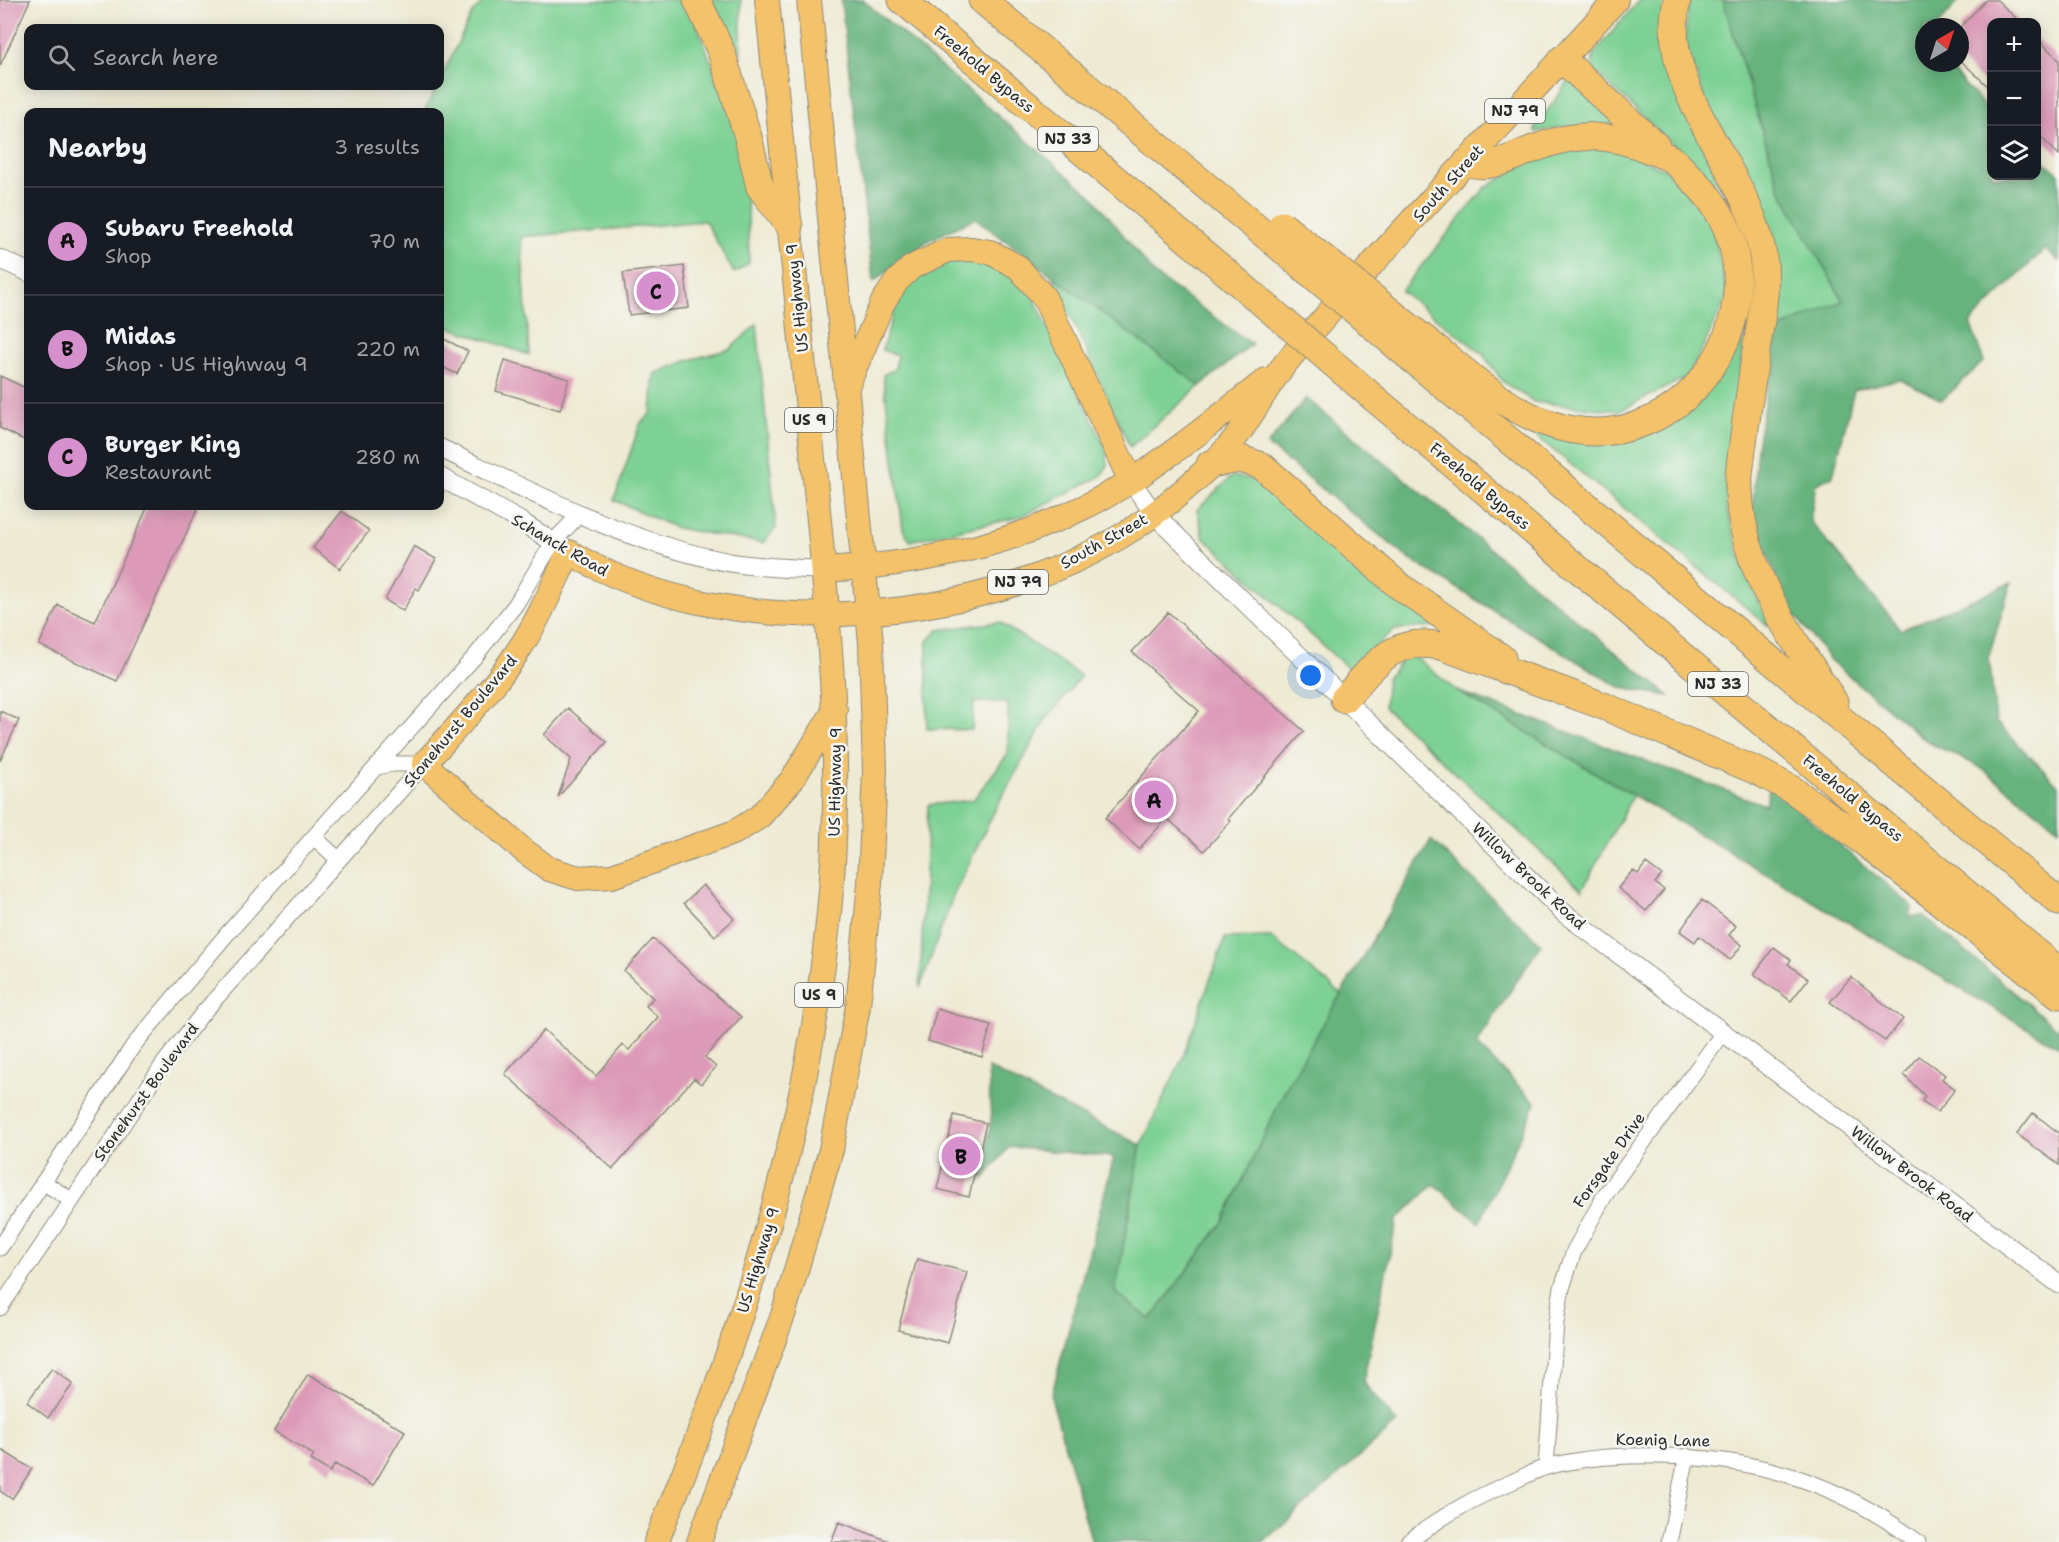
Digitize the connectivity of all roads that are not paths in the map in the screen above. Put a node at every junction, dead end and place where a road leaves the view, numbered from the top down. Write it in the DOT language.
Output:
graph roads {
  1 [pos="697,0"];
  2 [pos="768,0"];
  3 [pos="809,0"];
  4 [pos="902,0"];
  5 [pos="982,0"];
  6 [pos="1616,0"];
  7 [pos="1677,0"];
  8 [pos="1562,59"];
  9 [pos="1671,159"];
  10 [pos="1467,162"];
  11 [pos="789,225"];
  12 [pos="0,259"];
  13 [pos="24,270"];
  14 [pos="1420,350"];
  15 [pos="1282,368"];
  16 [pos="847,386"];
  17 [pos="444,450"];
  18 [pos="1210,464"];
  19 [pos="444,479"];
  20 [pos="1131,481"];
  21 [pos="580,514"];
  22 [pos="1154,514"];
  23 [pos="561,547"];
  24 [pos="864,568"];
  25 [pos="824,570"];
  26 [pos="869,613"];
  27 [pos="829,615"];
  28 [pos="1553,687"];
  29 [pos="1344,699"];
  30 [pos="835,710"];
  31 [pos="1850,725"];
  32 [pos="424,764"];
  33 [pos="376,768"];
  34 [pos="314,837"];
  35 [pos="339,860"];
  36 [pos="2059,902"];
  37 [pos="2059,971"];
  38 [pos="2059,995"];
  39 [pos="1723,1033"];
  40 [pos="43,1182"];
  41 [pos="71,1200"];
  42 [pos="0,1248"];
  43 [pos="2059,1284"];
  44 [pos="0,1308"];
  45 [pos="1687,1456"];
  46 [pos="1546,1467"];
  47 [pos="656,1542"];
  48 [pos="699,1542"];
  49 [pos="1408,1542"];
  50 [pos="1669,1542"];
  51 [pos="1918,1542"];
  1 -- 11 [label="highway"];
  2 -- 11 [label="main road, US Highway 9 / US 9"];
  3 -- 16 [label="main road, US 9"];
  4 -- 37 [label="highway, Freehold Bypass / NJ 33, bridge"];
  5 -- 14 [label="highway, NJ 33, bridge"];
  6 -- 8 [label="main road, South Street / NJ 79"];
  7 -- 31 [label="highway"];
  8 -- 9 [label="highway"];
  8 -- 10 [label="main road, South Street / NJ 79"];
  9 -- 10 [label="highway"];
  9 -- 14 [label="highway"];
  10 -- 15 [label="main road, South Street / NJ 79"];
  11 -- 25 [label="main road, US Highway 9 / US 9"];
  12 -- 13 [label="street"];
  14 -- 31 [label="highway, NJ 33"];
  15 -- 18 [label="main road, South Street / NJ 79"];
  15 -- 20 [label="main road, South Street / NJ 79"];
  16 -- 20 [label="main road"];
  16 -- 24 [label="main road, US 9"];
  17 -- 21 [label="street, Schanck Road"];
  18 -- 22 [label="main road, South Street / NJ 79"];
  18 -- 28 [label="highway"];
  19 -- 23 [label="street, Schanck Road"];
  20 -- 22 [label="street, Willow Brook Road"];
  20 -- 24 [label="main road, South Street / NJ 79"];
  21 -- 23 [label="street, Stonehurst Boulevard"];
  21 -- 25 [label="street, Schanck Road"];
  22 -- 26 [label="main road, South Street / NJ 79"];
  22 -- 29 [label="street, Willow Brook Road"];
  23 -- 27 [label="main road, Schanck Road"];
  23 -- 32 [label="main road, Stonehurst Boulevard"];
  23 -- 33 [label="street, Stonehurst Boulevard"];
  24 -- 25 [label="main road, South Street / NJ 79"];
  24 -- 26 [label="main road, US 9"];
  25 -- 27 [label="main road, US Highway 9 / US 9"];
  26 -- 27 [label="main road, South Street / NJ 79"];
  26 -- 48 [label="main road, US 9"];
  27 -- 30 [label="main road, US Highway 9 / US 9"];
  28 -- 29 [label="highway"];
  28 -- 38 [label="highway"];
  29 -- 39 [label="street, Willow Brook Road"];
  30 -- 32 [label="main road"];
  30 -- 47 [label="main road, US Highway 9 / US 9"];
  31 -- 36 [label="highway, NJ 33"];
  32 -- 33 [label="street"];
  32 -- 35 [label="street, Stonehurst Boulevard"];
  33 -- 34 [label="street, Stonehurst Boulevard"];
  34 -- 35 [label="street"];
  34 -- 40 [label="street, Stonehurst Boulevard"];
  35 -- 41 [label="street, Stonehurst Boulevard"];
  39 -- 43 [label="street, Willow Brook Road"];
  39 -- 46 [label="street, Forsgate Drive"];
  40 -- 41 [label="street"];
  40 -- 42 [label="street, Stonehurst Boulevard"];
  41 -- 44 [label="street, Stonehurst Boulevard"];
  45 -- 46 [label="street, Koenig Lane"];
  45 -- 50 [label="street"];
  45 -- 51 [label="street, Koenig Lane"];
  46 -- 49 [label="street, Koenig Lane"];
}
